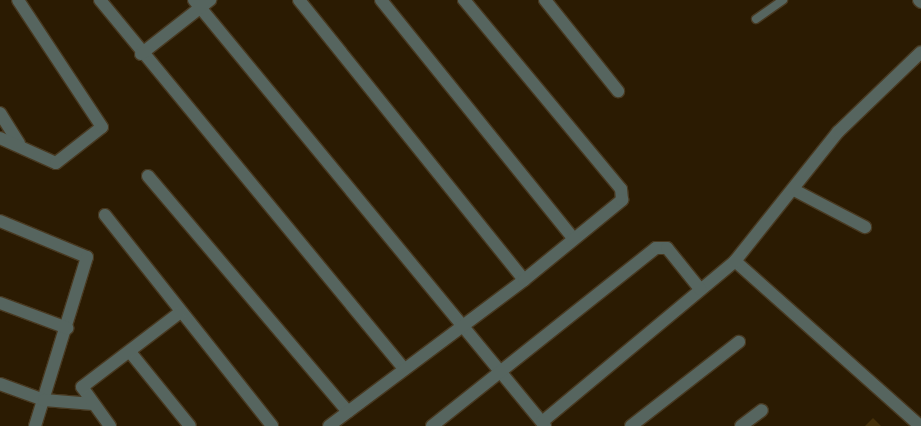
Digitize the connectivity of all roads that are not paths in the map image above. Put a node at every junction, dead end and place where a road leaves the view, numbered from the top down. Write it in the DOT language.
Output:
graph roads {
  1 [pos="18,0"];
  2 [pos="100,0"];
  3 [pos="299,0"];
  4 [pos="381,0"];
  5 [pos="464,0"];
  6 [pos="545,0"];
  7 [pos="783,0"];
  8 [pos="201,3"];
  9 [pos="756,19"];
  10 [pos="921,52"];
  11 [pos="141,54"];
  12 [pos="618,91"];
  13 [pos="0,113"];
  14 [pos="0,138"];
  15 [pos="19,144"];
  16 [pos="148,176"];
  17 [pos="796,191"];
  18 [pos="105,215"];
  19 [pos="0,221"];
  20 [pos="865,227"];
  21 [pos="574,239"];
  22 [pos="736,261"];
  23 [pos="524,280"];
  24 [pos="700,289"];
  25 [pos="0,303"];
  26 [pos="179,313"];
  27 [pos="460,327"];
  28 [pos="66,328"];
  29 [pos="739,342"];
  30 [pos="130,352"];
  31 [pos="403,368"];
  32 [pos="498,371"];
  33 [pos="0,384"];
  34 [pos="44,400"];
  35 [pos="93,404"];
  36 [pos="762,410"];
  37 [pos="348,412"];
  38 [pos="440,423"];
  39 [pos="544,424"];
  40 [pos="35,426"];
  41 [pos="110,426"];
  42 [pos="190,426"];
  43 [pos="272,426"];
  44 [pos="329,426"];
  45 [pos="631,426"];
  46 [pos="741,426"];
  47 [pos="920,426"];
  1 -- 15 [label="street"];
  2 -- 11 [label="street"];
  3 -- 23 [label="street"];
  4 -- 21 [label="street"];
  5 -- 21 [label="street"];
  6 -- 12 [label="street"];
  7 -- 9 [label="lane"];
  8 -- 11 [label="street"];
  8 -- 27 [label="street"];
  10 -- 17 [label="street"];
  11 -- 31 [label="street"];
  13 -- 15 [label="street"];
  14 -- 15 [label="street"];
  16 -- 37 [label="street"];
  17 -- 20 [label="street"];
  17 -- 22 [label="street"];
  18 -- 26 [label="street"];
  19 -- 28 [label="street"];
  21 -- 23 [label="street"];
  22 -- 24 [label="street"];
  22 -- 47 [label="street"];
  23 -- 27 [label="street"];
  24 -- 32 [label="street"];
  24 -- 39 [label="street"];
  25 -- 28 [label="street"];
  26 -- 30 [label="street"];
  26 -- 43 [label="street"];
  27 -- 31 [label="street"];
  27 -- 32 [label="street"];
  28 -- 34 [label="street"];
  29 -- 45 [label="street"];
  30 -- 35 [label="street"];
  30 -- 42 [label="street"];
  31 -- 37 [label="street"];
  32 -- 38 [label="street"];
  32 -- 39 [label="street"];
  33 -- 34 [label="street"];
  34 -- 35 [label="street"];
  34 -- 40 [label="street"];
  35 -- 41 [label="street"];
  36 -- 46 [label="street"];
  37 -- 44 [label="street"];
}
